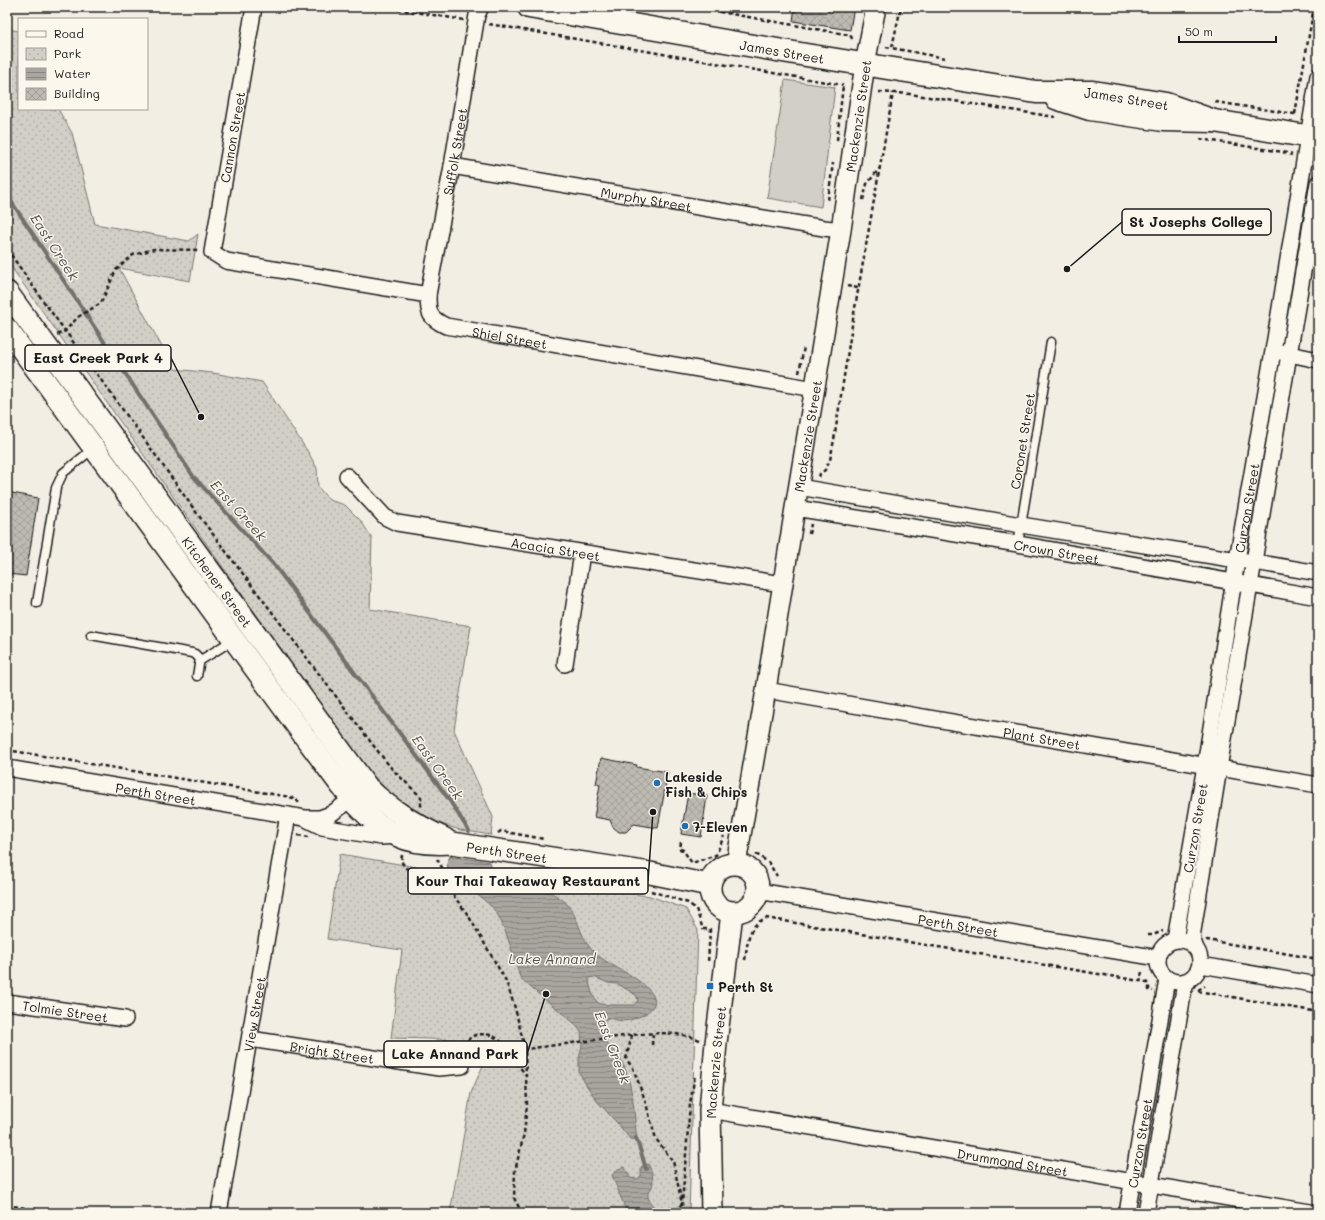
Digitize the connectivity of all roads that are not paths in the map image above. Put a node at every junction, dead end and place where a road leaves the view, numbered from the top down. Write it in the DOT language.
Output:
graph roads {
  1 [pos="254,7"];
  2 [pos="481,7"];
  3 [pos="529,7"];
  4 [pos="876,7"];
  5 [pos="865,64"];
  6 [pos="1318,76"];
  7 [pos="1313,137"];
  8 [pos="452,166"];
  9 [pos="1318,183"];
  10 [pos="841,230"];
  11 [pos="7,292"];
  12 [pos="428,295"];
  13 [pos="7,329"];
  14 [pos="1051,342"];
  15 [pos="44,343"];
  16 [pos="1273,351"];
  17 [pos="1289,354"];
  18 [pos="26,355"];
  19 [pos="1318,360"];
  20 [pos="815,389"];
  21 [pos="94,448"];
  22 [pos="347,476"];
  23 [pos="807,488"];
  24 [pos="804,510"];
  25 [pos="1021,525"];
  26 [pos="1018,544"];
  27 [pos="582,553"];
  28 [pos="1237,560"];
  29 [pos="1255,562"];
  30 [pos="1318,573"];
  31 [pos="1234,582"];
  32 [pos="782,584"];
  33 [pos="1251,586"];
  34 [pos="1318,597"];
  35 [pos="37,603"];
  36 [pos="91,635"];
  37 [pos="234,639"];
  38 [pos="200,659"];
  39 [pos="565,664"];
  40 [pos="197,676"];
  41 [pos="766,690"];
  42 [pos="1212,767"];
  43 [pos="7,768"];
  44 [pos="1318,785"];
  45 [pos="360,793"];
  46 [pos="288,815"];
  47 [pos="305,818"];
  48 [pos="398,836"];
  49 [pos="452,843"];
  50 [pos="736,864"];
  51 [pos="709,885"];
  52 [pos="758,891"];
  53 [pos="732,913"];
  54 [pos="1175,940"];
  55 [pos="1200,940"];
  56 [pos="1158,958"];
  57 [pos="1200,965"];
  58 [pos="1167,979"];
  59 [pos="1188,980"];
  60 [pos="1318,985"];
  61 [pos="7,1002"];
  62 [pos="124,1019"];
  63 [pos="250,1039"];
  64 [pos="462,1066"];
  65 [pos="710,1110"];
  66 [pos="1133,1182"];
  67 [pos="1150,1185"];
  68 [pos="219,1213"];
  69 [pos="712,1213"];
  70 [pos="1127,1213"];
  71 [pos="1146,1213"];
  72 [pos="1316,1213"];
  1 -- 12 [label="street, Cannon Street"];
  2 -- 8 [label="street, Suffolk Street"];
  3 -- 5 [label="highway, James Street"];
  4 -- 5 [label="street, Mackenzie Street"];
  5 -- 7 [label="highway, James Street"];
  5 -- 10 [label="street, Mackenzie Street"];
  6 -- 7 [label="street, Curzon Street"];
  7 -- 16 [label="street, Curzon Street"];
  8 -- 10 [label="street, Murphy Street"];
  8 -- 12 [label="street, Suffolk Street"];
  9 -- 17 [label="street, Curzon Street"];
  10 -- 20 [label="street, Mackenzie Street"];
  11 -- 15 [label="main road, Kitchener Street"];
  12 -- 20 [label="street, Shiel Street"];
  13 -- 18 [label="main road, Kitchener Street"];
  14 -- 25 [label="lane, Coronet Street"];
  15 -- 18 [label="street"];
  15 -- 45 [label="main road, Kitchener Street"];
  16 -- 17 [label="street"];
  16 -- 28 [label="street, Curzon Street"];
  17 -- 19 [label="street"];
  17 -- 29 [label="street, Curzon Street"];
  18 -- 21 [label="main road, Kitchener Street"];
  20 -- 23 [label="street, Mackenzie Street"];
  21 -- 35 [label="lane"];
  21 -- 37 [label="main road, Kitchener Street"];
  22 -- 27 [label="street, Acacia Street"];
  23 -- 24 [label="street, Mackenzie Street"];
  23 -- 25 [label="street, Crown Street"];
  24 -- 26 [label="street, Crown Street"];
  24 -- 32 [label="street, Mackenzie Street"];
  25 -- 26 [label="lane, Coronet Street"];
  25 -- 28 [label="street, Crown Street"];
  26 -- 31 [label="street, Crown Street"];
  27 -- 32 [label="street, Acacia Street"];
  27 -- 39 [label="street"];
  28 -- 29 [label="street, Crown Street"];
  28 -- 31 [label="street, Curzon Street"];
  29 -- 30 [label="street, Crown Street"];
  29 -- 33 [label="street, Curzon Street"];
  31 -- 33 [label="street, Crown Street"];
  31 -- 42 [label="street, Curzon Street"];
  32 -- 41 [label="street, Mackenzie Street"];
  33 -- 34 [label="street, Crown Street"];
  33 -- 42 [label="street, Curzon Street"];
  36 -- 38 [label="lane"];
  37 -- 38 [label="lane"];
  37 -- 45 [label="main road, Kitchener Street"];
  38 -- 40 [label="lane"];
  41 -- 42 [label="street, Plant Street"];
  41 -- 50 [label="street, Mackenzie Street"];
  42 -- 44 [label="street, Plant Street"];
  42 -- 54 [label="street, Curzon Street"];
  42 -- 55 [label="street, Curzon Street"];
  43 -- 46 [label="street, Perth Street"];
  45 -- 47 [label="street, Perth Street"];
  45 -- 48 [label="main road, Kitchener Street"];
  45 -- 49 [label="main road, Kitchener Street"];
  46 -- 47 [label="street, Perth Street"];
  46 -- 63 [label="street, View Street"];
  47 -- 48 [label="street, Perth Street"];
  48 -- 49 [label="main road, Perth Street"];
  49 -- 51 [label="main road, Perth Street"];
  50 -- 51 [label="main road"];
  50 -- 52 [label="main road"];
  51 -- 53 [label="main road"];
  52 -- 53 [label="main road"];
  52 -- 56 [label="street, Perth Street"];
  53 -- 65 [label="main road, Mackenzie Street"];
  54 -- 55 [label="street"];
  54 -- 56 [label="street"];
  55 -- 57 [label="street"];
  56 -- 58 [label="street"];
  57 -- 59 [label="street"];
  57 -- 60 [label="street"];
  58 -- 59 [label="street"];
  58 -- 66 [label="street, Curzon Street"];
  59 -- 67 [label="street, Curzon Street"];
  61 -- 62 [label="street, Tolmie Street"];
  63 -- 64 [label="street, Bright Street"];
  63 -- 68 [label="street, View Street"];
  65 -- 66 [label="street, Drummond Street"];
  65 -- 69 [label="main road, Mackenzie Street"];
  66 -- 67 [label="street, Drummond Street"];
  66 -- 70 [label="street, Curzon Street"];
  67 -- 71 [label="street, Curzon Street"];
  67 -- 72 [label="street, Drummond Street"];
}
